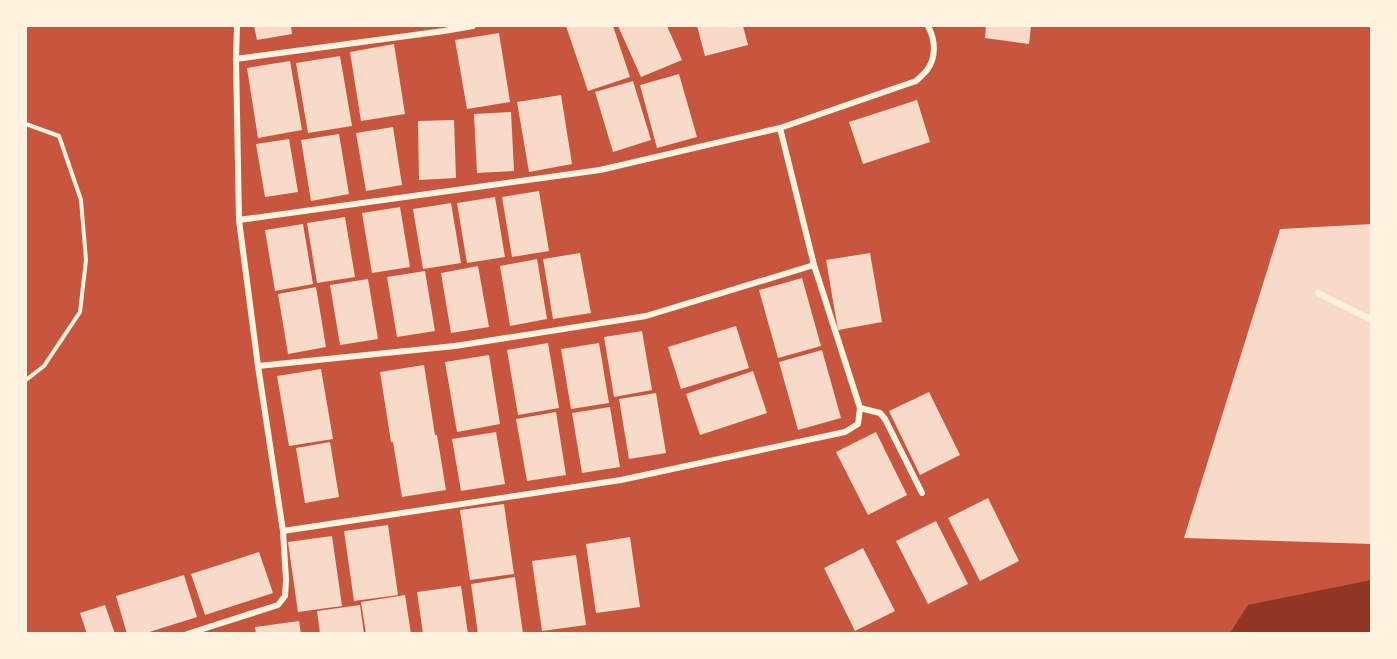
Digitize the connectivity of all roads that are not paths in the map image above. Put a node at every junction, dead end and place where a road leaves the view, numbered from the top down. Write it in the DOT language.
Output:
graph roads {
  1 [pos="237,26"];
  2 [pos="473,26"];
  3 [pos="928,26"];
  4 [pos="236,59"];
  5 [pos="780,128"];
  6 [pos="239,220"];
  7 [pos="814,265"];
  8 [pos="1318,293"];
  9 [pos="1371,320"];
  10 [pos="258,366"];
  11 [pos="860,408"];
  12 [pos="922,493"];
  13 [pos="283,531"];
  14 [pos="186,633"];
  1 -- 4 [label="street"];
  2 -- 4 [label="street"];
  3 -- 5 [label="street"];
  4 -- 6 [label="street"];
  5 -- 6 [label="street"];
  5 -- 7 [label="street"];
  6 -- 10 [label="street"];
  7 -- 10 [label="street"];
  7 -- 11 [label="street"];
  8 -- 9 [label="street"];
  10 -- 13 [label="street"];
  11 -- 12 [label="street"];
  11 -- 13 [label="street"];
  13 -- 14 [label="street"];
}
